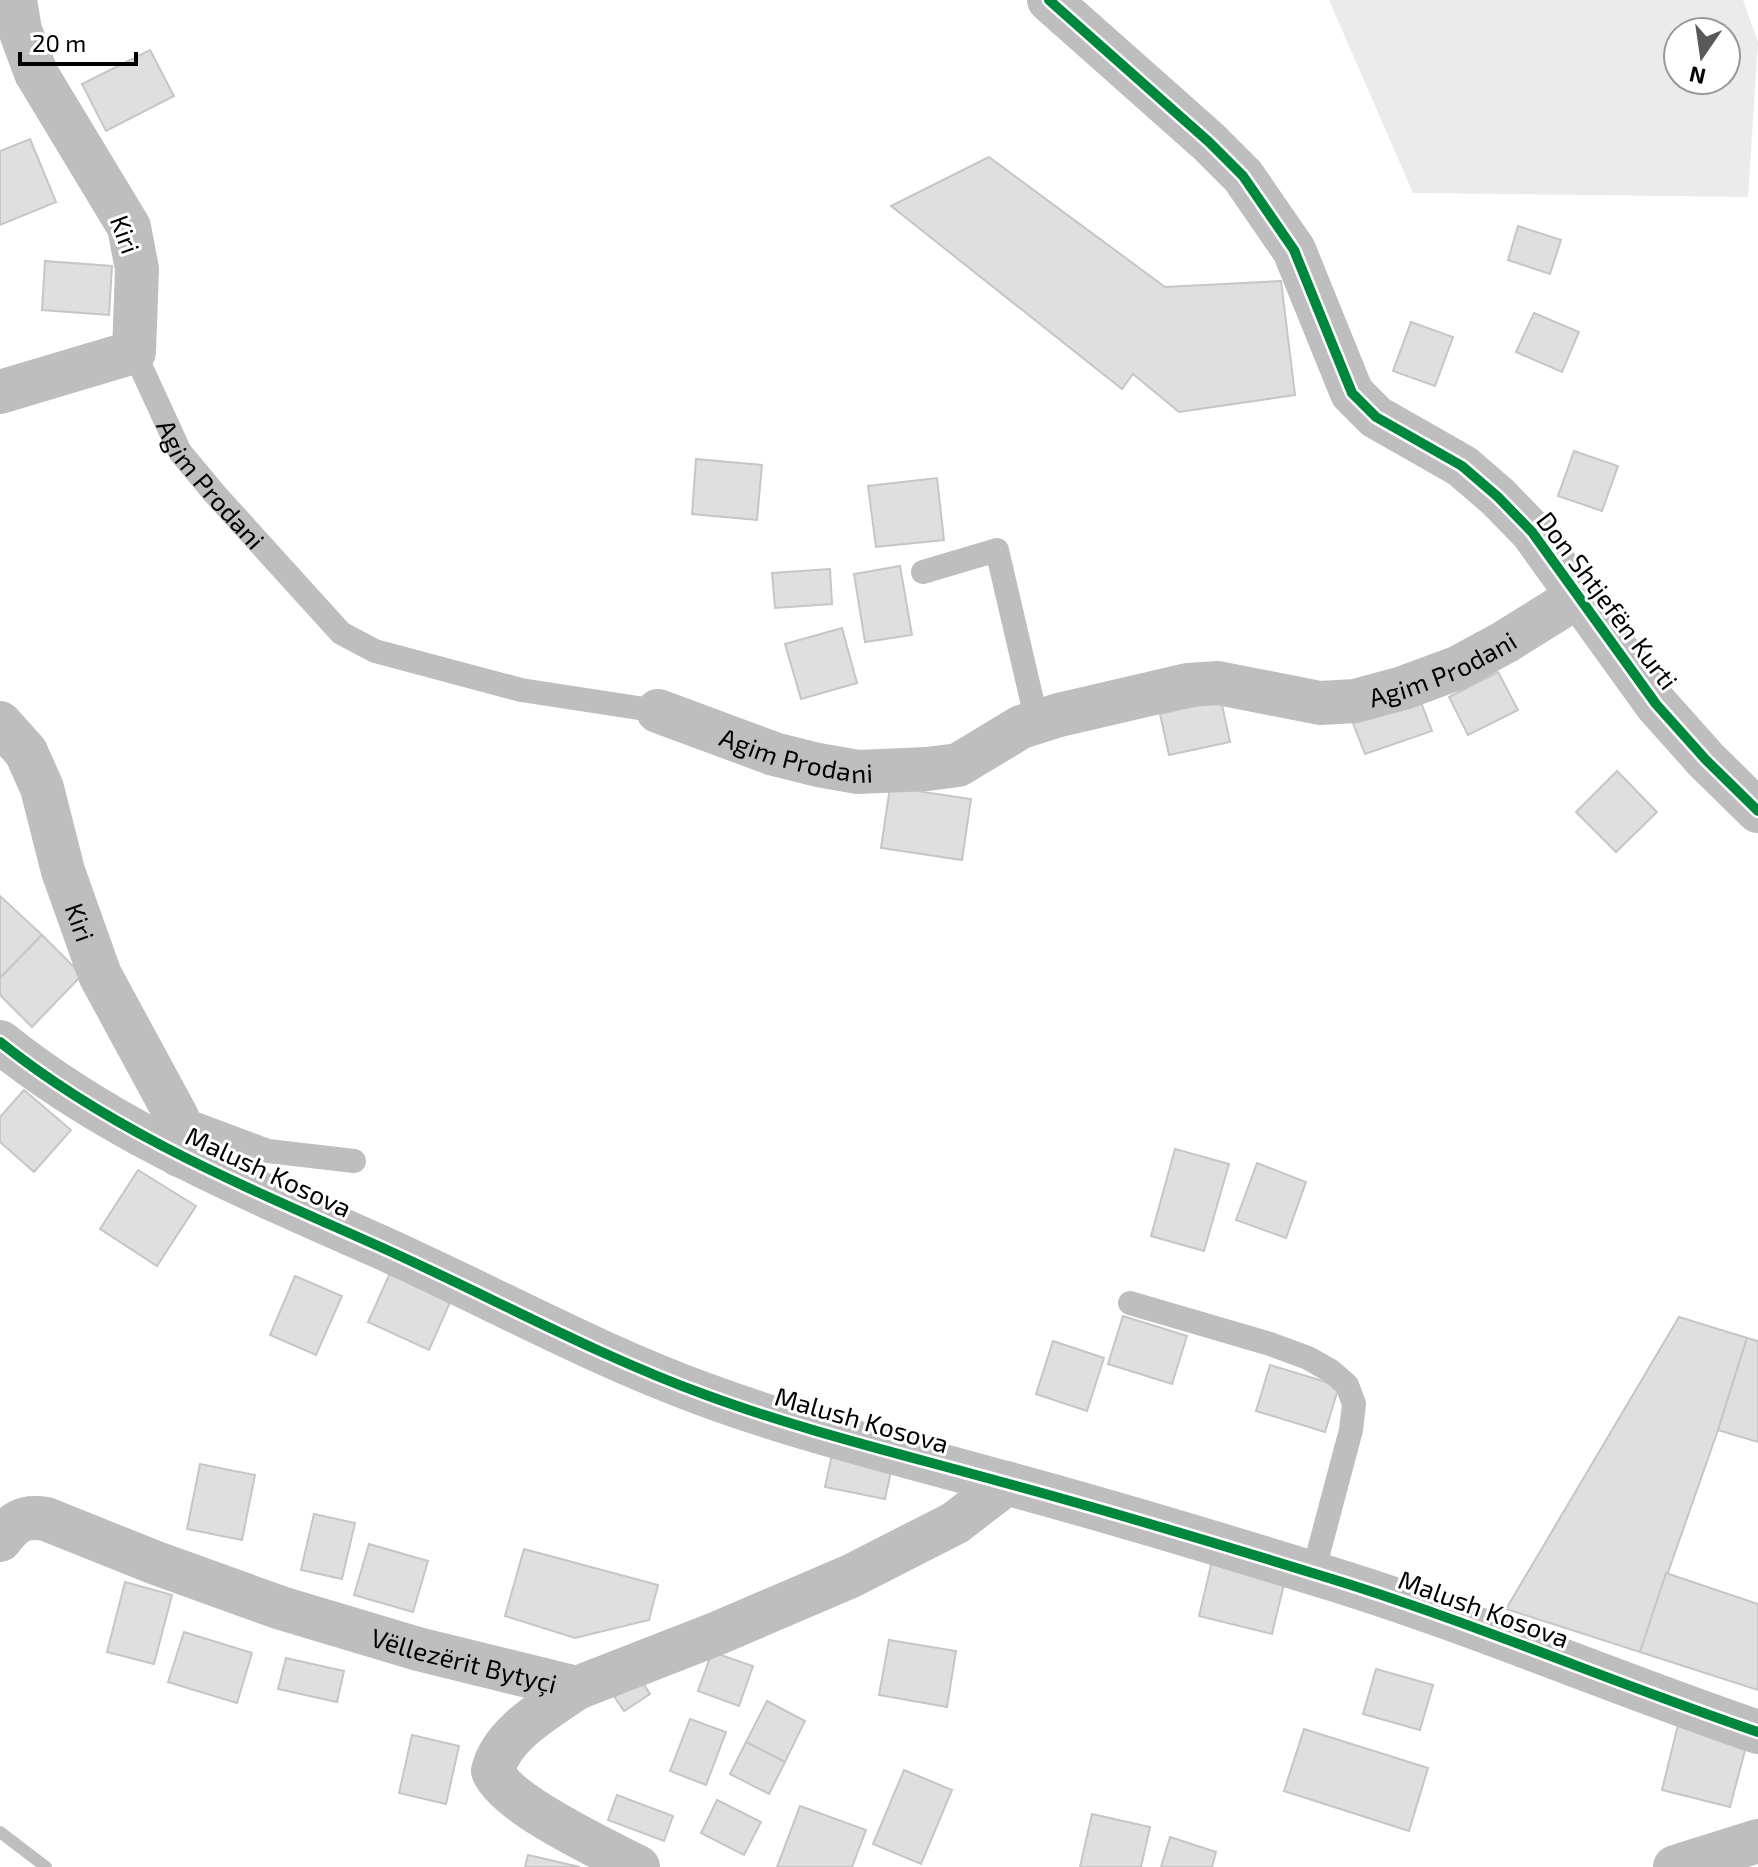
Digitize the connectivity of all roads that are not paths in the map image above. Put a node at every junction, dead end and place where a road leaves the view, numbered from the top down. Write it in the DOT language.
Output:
graph roads {
  1 [pos="15,0"];
  2 [pos="1049,0"];
  3 [pos="134,352"];
  4 [pos="0,392"];
  5 [pos="923,572"];
  6 [pos="1577,597"];
  7 [pos="658,711"];
  8 [pos="1037,722"];
  9 [pos="0,723"];
  10 [pos="1758,811"];
  11 [pos="0,1042"];
  12 [pos="178,1136"];
  13 [pos="354,1161"];
  14 [pos="1130,1303"];
  15 [pos="1007,1483"];
  16 [pos="0,1540"];
  17 [pos="1313,1573"];
  18 [pos="577,1688"];
  19 [pos="1758,1732"];
  20 [pos="1758,1841"];
  21 [pos="638,1867"];
  22 [pos="1675,1867"];
  1 -- 3 [label="street, Kiri"];
  2 -- 6 [label="street, Don Shtjefën Kurti"];
  3 -- 4 [label="street"];
  3 -- 7 [label="lane, Agim Prodani"];
  5 -- 8 [label="lane"];
  6 -- 8 [label="street, Agim Prodani"];
  6 -- 10 [label="street, Don Shtjefën Kurti"];
  7 -- 8 [label="street, Agim Prodani"];
  9 -- 12 [label="street, Kiri"];
  11 -- 12 [label="street, Malush Kosova"];
  12 -- 13 [label="lane"];
  12 -- 15 [label="street, Malush Kosova"];
  14 -- 17 [label="lane"];
  15 -- 17 [label="street, Malush Kosova"];
  15 -- 18 [label="street, Vëllezërit Bytyçi"];
  16 -- 18 [label="street, Vëllezërit Bytyçi"];
  17 -- 19 [label="street, Malush Kosova"];
  18 -- 21 [label="street"];
  20 -- 22 [label="street"];
}
